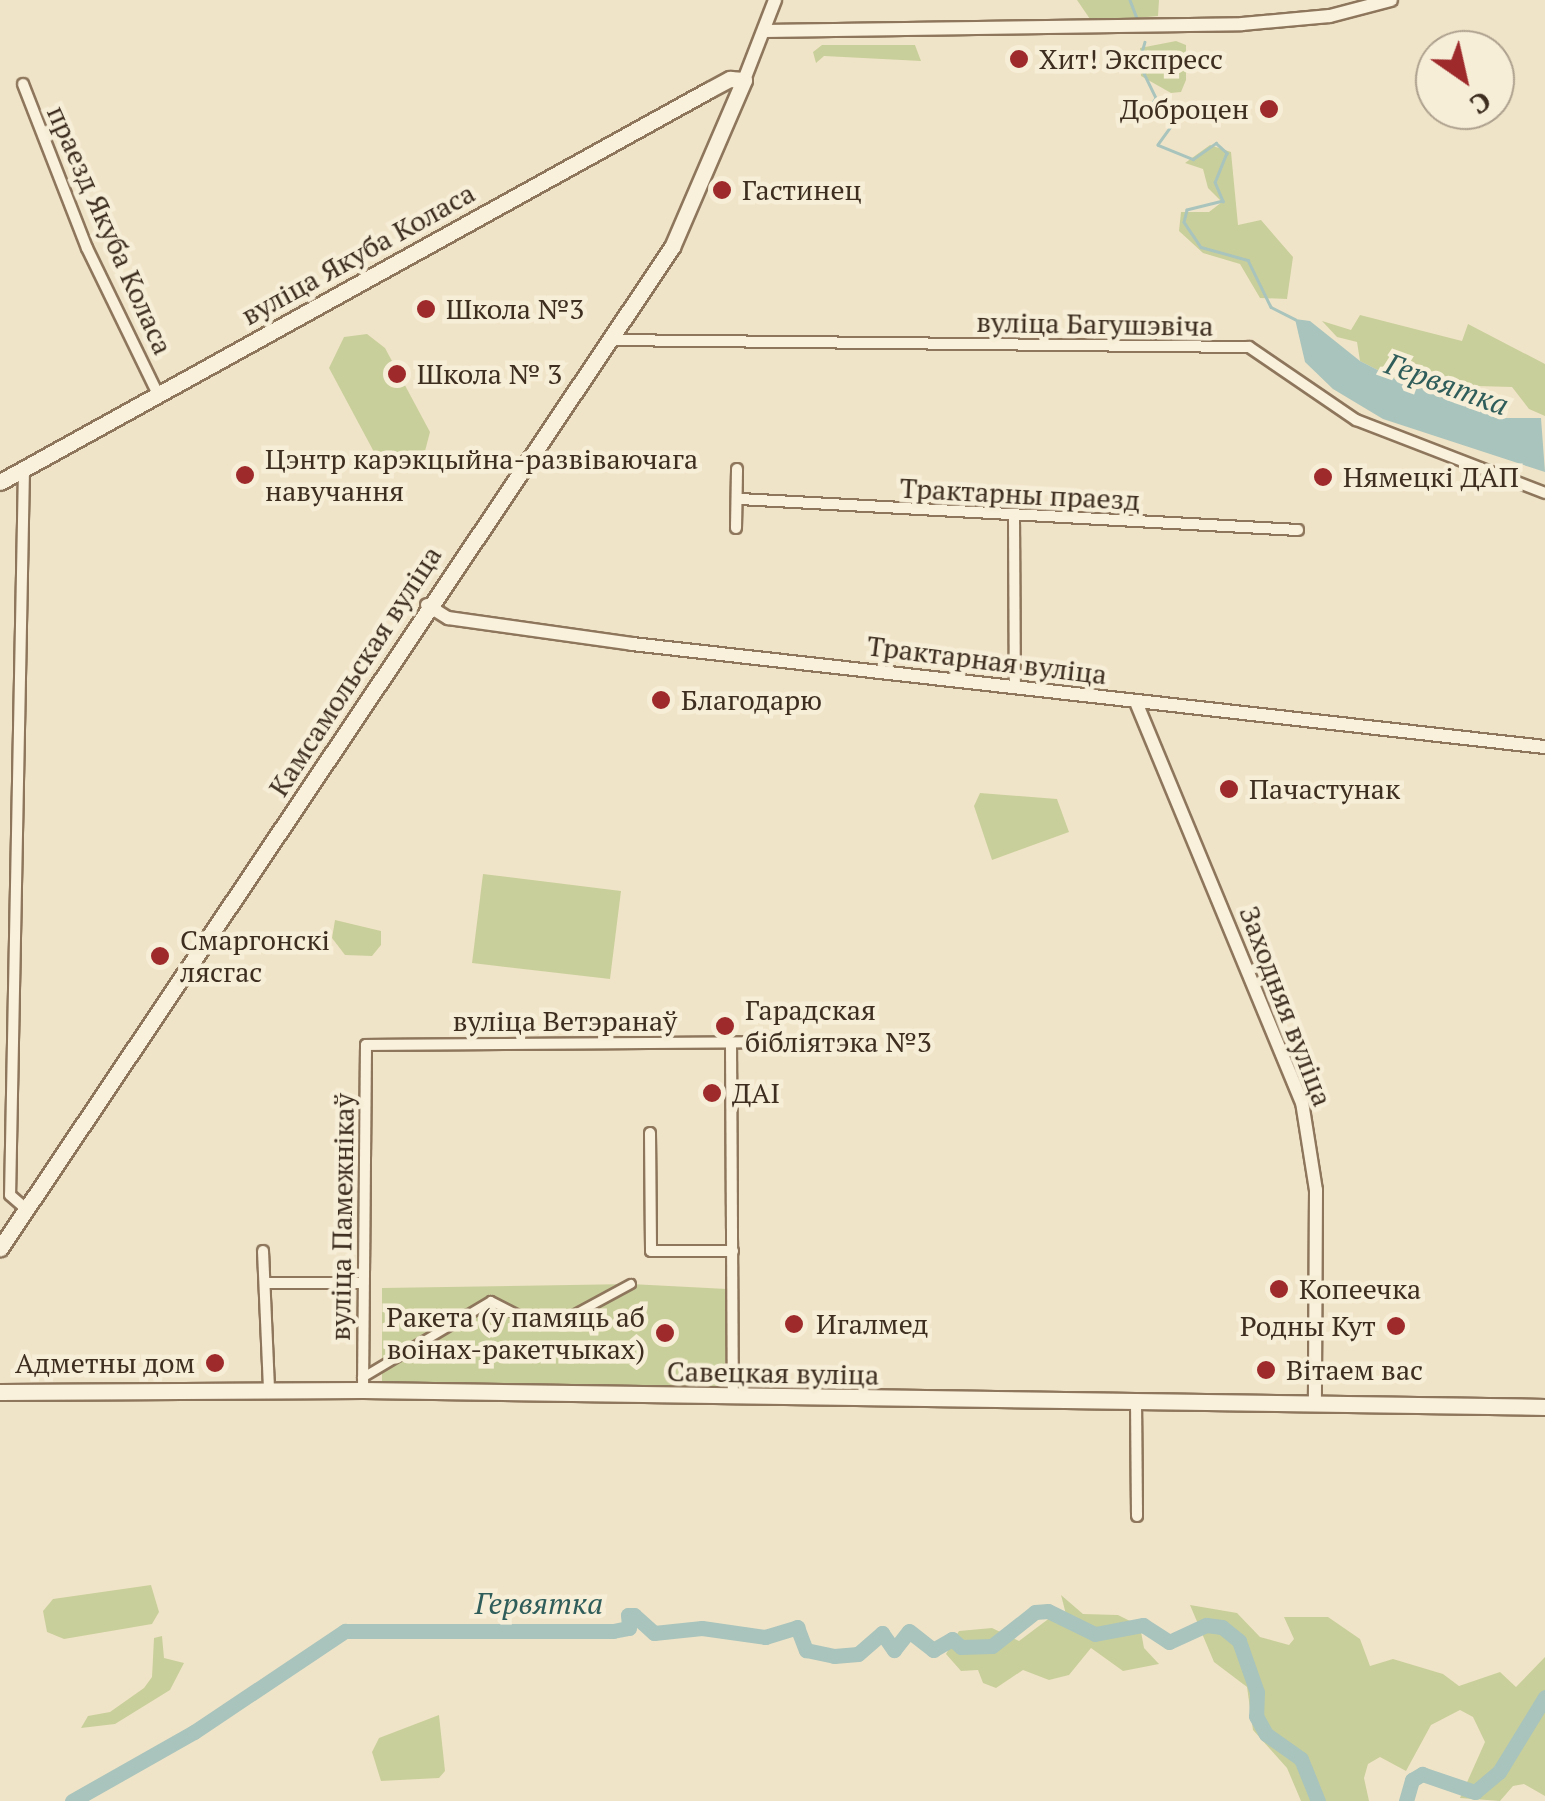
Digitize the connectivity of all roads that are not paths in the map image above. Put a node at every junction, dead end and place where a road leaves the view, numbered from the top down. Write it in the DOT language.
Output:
graph roads {
  1 [pos="775,0"];
  2 [pos="1391,0"];
  3 [pos="764,30"];
  4 [pos="744,80"];
  5 [pos="23,84"];
  6 [pos="608,340"];
  7 [pos="158,394"];
  8 [pos="24,469"];
  9 [pos="737,469"];
  10 [pos="0,482"];
  11 [pos="1545,493"];
  12 [pos="740,499"];
  13 [pos="1014,518"];
  14 [pos="736,528"];
  15 [pos="1298,530"];
  16 [pos="427,606"];
  17 [pos="1015,688"];
  18 [pos="1136,702"];
  19 [pos="1545,747"];
  20 [pos="824,1042"];
  21 [pos="732,1043"];
  22 [pos="366,1044"];
  23 [pos="650,1133"];
  24 [pos="26,1209"];
  25 [pos="0,1248"];
  26 [pos="263,1251"];
  27 [pos="733,1251"];
  28 [pos="364,1283"];
  29 [pos="265,1284"];
  30 [pos="631,1284"];
  31 [pos="362,1384"];
  32 [pos="269,1391"];
  33 [pos="0,1392"];
  34 [pos="733,1397"];
  35 [pos="1136,1400"];
  36 [pos="1315,1404"];
  37 [pos="1545,1406"];
  38 [pos="1137,1516"];
  1 -- 3 [label="street, Камсамольская вуліца"];
  2 -- 3 [label="street"];
  3 -- 4 [label="street, Камсамольская вуліца"];
  4 -- 6 [label="main road, Камсамольская вуліца"];
  4 -- 7 [label="main road, вуліца Якуба Коласа"];
  5 -- 7 [label="street, праезд Якуба Коласа"];
  6 -- 11 [label="street, вуліца Багушэвіча"];
  6 -- 16 [label="main road, Камсамольская вуліца"];
  7 -- 8 [label="main road, вуліца Якуба Коласа"];
  8 -- 10 [label="main road, вуліца Якуба Коласа"];
  8 -- 24 [label="street"];
  9 -- 12 [label="street"];
  12 -- 13 [label="street, Трактарны праезд"];
  12 -- 14 [label="street"];
  13 -- 15 [label="street, Трактарны праезд"];
  13 -- 17 [label="street"];
  16 -- 17 [label="street, Трактарная вуліца"];
  16 -- 24 [label="main road, Камсамольская вуліца"];
  17 -- 18 [label="street, Трактарная вуліца"];
  18 -- 19 [label="street, Трактарная вуліца"];
  18 -- 36 [label="street, Заходняя вуліца"];
  20 -- 21 [label="street, вуліца Ветэранаў"];
  21 -- 22 [label="street, вуліца Ветэранаў"];
  21 -- 27 [label="street"];
  22 -- 28 [label="street, вуліца Памежнікаў"];
  23 -- 27 [label="street"];
  24 -- 25 [label="main road, Камсамольская вуліца"];
  26 -- 29 [label="street"];
  27 -- 34 [label="street"];
  28 -- 29 [label="street"];
  28 -- 31 [label="street, вуліца Памежнікаў"];
  29 -- 32 [label="street"];
  30 -- 31 [label="street"];
  31 -- 32 [label="main road, Савецкая вуліца"];
  31 -- 34 [label="main road, Савецкая вуліца"];
  32 -- 33 [label="main road, Савецкая вуліца"];
  34 -- 35 [label="main road, Савецкая вуліца"];
  35 -- 36 [label="main road, Савецкая вуліца"];
  35 -- 38 [label="street"];
  36 -- 37 [label="main road, Савецкая вуліца"];
}
